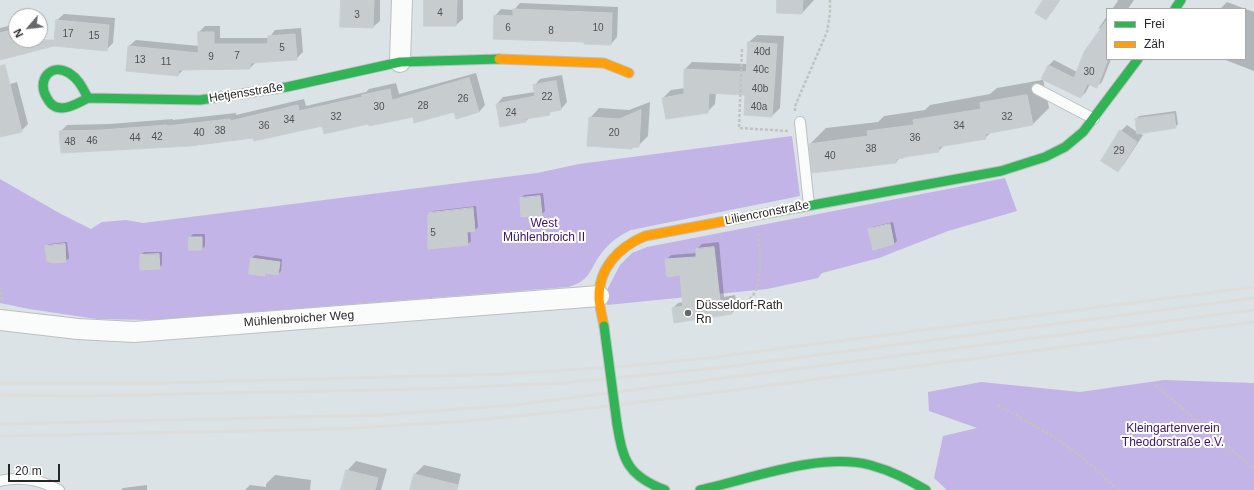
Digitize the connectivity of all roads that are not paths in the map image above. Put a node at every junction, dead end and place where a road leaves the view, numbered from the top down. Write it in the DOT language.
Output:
graph roads {
  1 [pos="402,0"];
  2 [pos="1137,60"];
  3 [pos="400,62"];
  4 [pos="629,72"];
  5 [pos="1037,89"];
  6 [pos="88,98"];
  7 [pos="1094,119"];
  8 [pos="798,129"];
  9 [pos="809,205"];
  10 [pos="599,296"];
  11 [pos="0,320"];
  12 [pos="0,481"];
  13 [pos="919,488"];
  14 [pos="59,490"];
  15 [pos="665,490"];
  16 [pos="700,490"];
  1 -- 3 [label="street"];
  2 -- 7 [label="main road, Liliencronstraße"];
  3 -- 4 [label="main road, Hetjensstraße"];
  3 -- 6 [label="main road, Hetjensstraße"];
  5 -- 7 [label="lane"];
  6 -- 6 [label="main road, Hetjensstraße"];
  7 -- 9 [label="main road, Liliencronstraße"];
  8 -- 9 [label="lane"];
  9 -- 10 [label="main road, Liliencronstraße"];
  10 -- 11 [label="street, Mühlenbroicher Weg"];
  10 -- 15 [label="main road, Liliencronstraße, bridge"];
  12 -- 14 [label="lane"];
  13 -- 16 [label="main road"];
}
